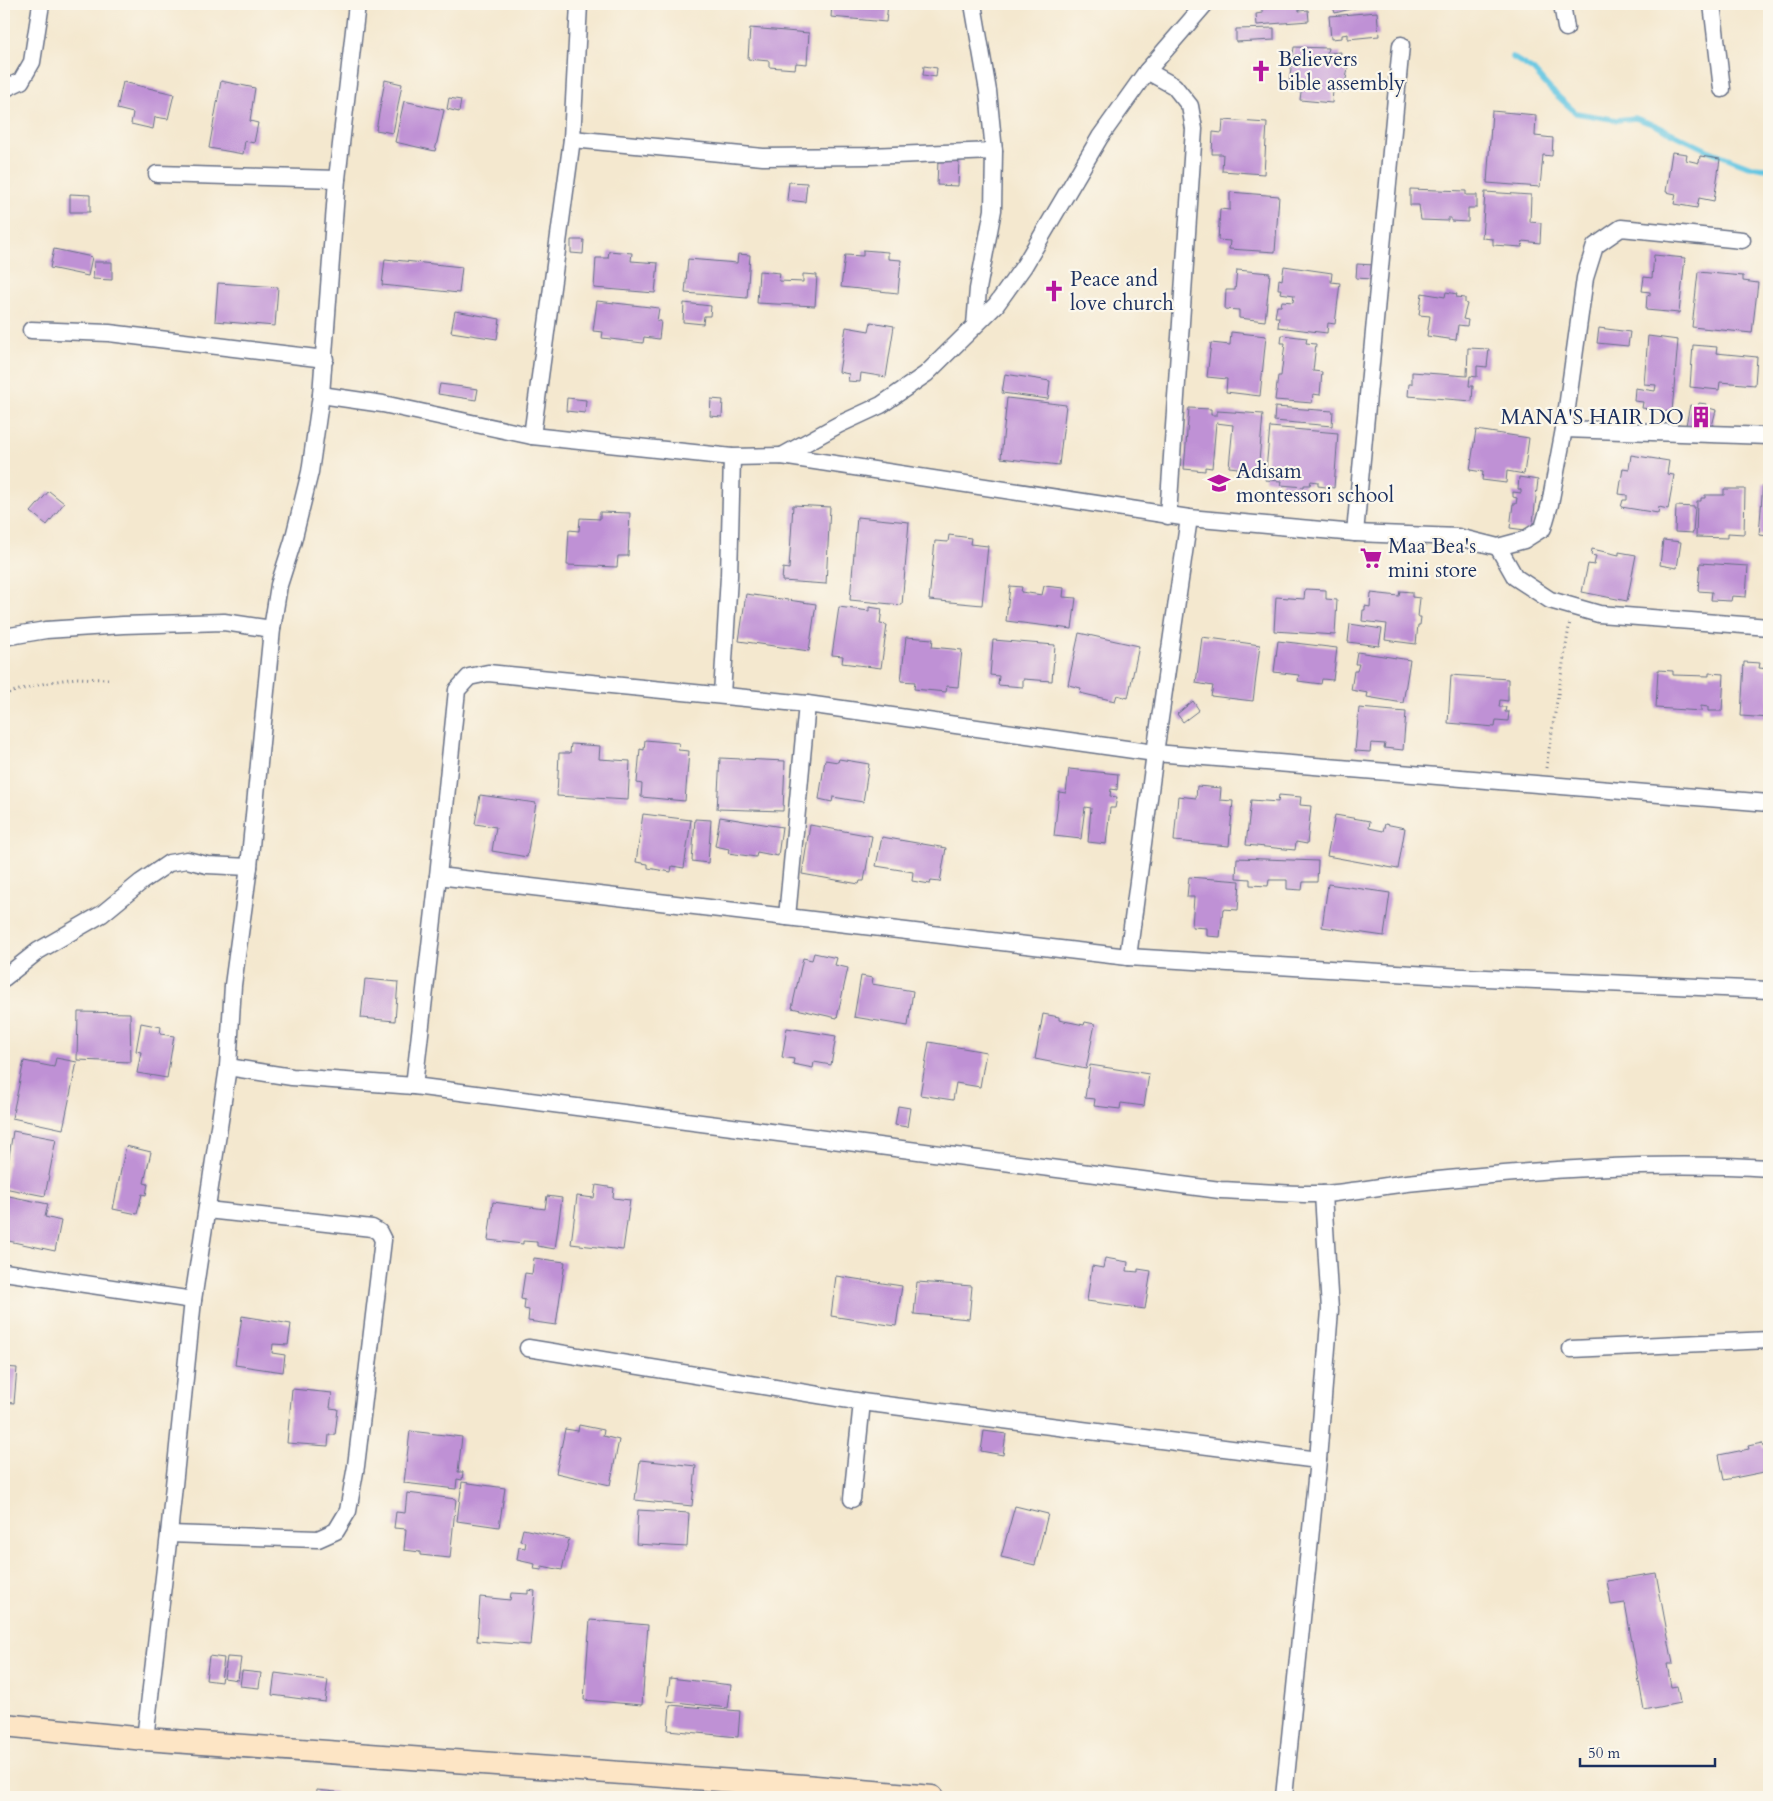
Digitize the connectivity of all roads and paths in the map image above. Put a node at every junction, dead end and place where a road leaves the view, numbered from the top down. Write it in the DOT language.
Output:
graph roads {
  1 [pos="41,4"];
  2 [pos="357,4"];
  3 [pos="579,4"];
  4 [pos="973,4"];
  5 [pos="1205,4"];
  6 [pos="1562,4"];
  7 [pos="1712,4"];
  8 [pos="1566,28"];
  9 [pos="1401,46"];
  10 [pos="1147,71"];
  11 [pos="4,89"];
  12 [pos="1722,90"];
  13 [pos="572,139"];
  14 [pos="994,151"];
  15 [pos="157,174"];
  16 [pos="338,179"];
  17 [pos="1742,240"];
  18 [pos="975,325"];
  19 [pos="32,330"];
  20 [pos="324,359"];
  21 [pos="321,395"];
  22 [pos="1564,429"];
  23 [pos="532,436"];
  24 [pos="1769,436"];
  25 [pos="782,456"];
  26 [pos="732,457"];
  27 [pos="1168,516"];
  28 [pos="1189,518"];
  29 [pos="1355,533"];
  30 [pos="1498,548"];
  31 [pos="1571,606"];
  32 [pos="1769,627"];
  33 [pos="272,629"];
  34 [pos="4,637"];
  35 [pos="108,679"];
  36 [pos="4,694"];
  37 [pos="722,695"];
  38 [pos="807,704"];
  39 [pos="1154,753"];
  40 [pos="1543,784"];
  41 [pos="1769,803"];
  42 [pos="249,867"];
  43 [pos="438,876"];
  44 [pos="787,917"];
  45 [pos="1128,956"];
  46 [pos="4,978"];
  47 [pos="1769,990"];
  48 [pos="228,1066"];
  49 [pos="414,1086"];
  50 [pos="1769,1168"];
  51 [pos="1323,1194"];
  52 [pos="206,1210"];
  53 [pos="4,1272"];
  54 [pos="194,1300"];
  55 [pos="1769,1340"];
  56 [pos="528,1348"];
  57 [pos="1571,1349"];
  58 [pos="862,1402"];
  59 [pos="1318,1460"];
  60 [pos="852,1498"];
  61 [pos="169,1534"];
  62 [pos="4,1725"];
  63 [pos="145,1739"];
  64 [pos="932,1797"];
  65 [pos="1284,1797"];
  1 -- 11 [label="street"];
  2 -- 16 [label="street"];
  3 -- 13 [label="street"];
  4 -- 14 [label="street"];
  5 -- 10 [label="street"];
  6 -- 8 [label="street"];
  7 -- 12 [label="street"];
  9 -- 29 [label="street"];
  10 -- 18 [label="street"];
  10 -- 27 [label="street"];
  13 -- 14 [label="street"];
  13 -- 23 [label="street"];
  14 -- 18 [label="street"];
  15 -- 16 [label="street"];
  16 -- 20 [label="street"];
  17 -- 22 [label="street"];
  18 -- 25 [label="street"];
  19 -- 20 [label="street"];
  20 -- 21 [label="street"];
  21 -- 23 [label="street"];
  21 -- 33 [label="street"];
  22 -- 24 [label="street"];
  22 -- 30 [label="street"];
  23 -- 26 [label="street"];
  25 -- 26 [label="street"];
  25 -- 27 [label="street"];
  26 -- 37 [label="street"];
  27 -- 28 [label="street"];
  28 -- 29 [label="street"];
  28 -- 39 [label="street"];
  29 -- 30 [label="street"];
  30 -- 31 [label="street"];
  31 -- 32 [label="street"];
  31 -- 40 [label="path"];
  33 -- 34 [label="street"];
  33 -- 42 [label="street"];
  35 -- 36 [label="path"];
  37 -- 38 [label="street"];
  37 -- 43 [label="street"];
  38 -- 39 [label="street"];
  38 -- 44 [label="street"];
  39 -- 40 [label="street"];
  39 -- 45 [label="street"];
  40 -- 41 [label="street"];
  42 -- 46 [label="street"];
  42 -- 48 [label="street"];
  43 -- 44 [label="street"];
  43 -- 49 [label="street"];
  44 -- 45 [label="street"];
  45 -- 47 [label="street"];
  48 -- 49 [label="street"];
  48 -- 52 [label="street"];
  49 -- 51 [label="street"];
  50 -- 51 [label="street"];
  51 -- 59 [label="street"];
  52 -- 54 [label="street"];
  52 -- 61 [label="street"];
  53 -- 54 [label="street"];
  54 -- 61 [label="street"];
  55 -- 57 [label="street"];
  56 -- 58 [label="street"];
  58 -- 59 [label="street"];
  58 -- 60 [label="street"];
  59 -- 65 [label="street"];
  61 -- 63 [label="street"];
  62 -- 63 [label="street"];
  63 -- 64 [label="street"];
}
